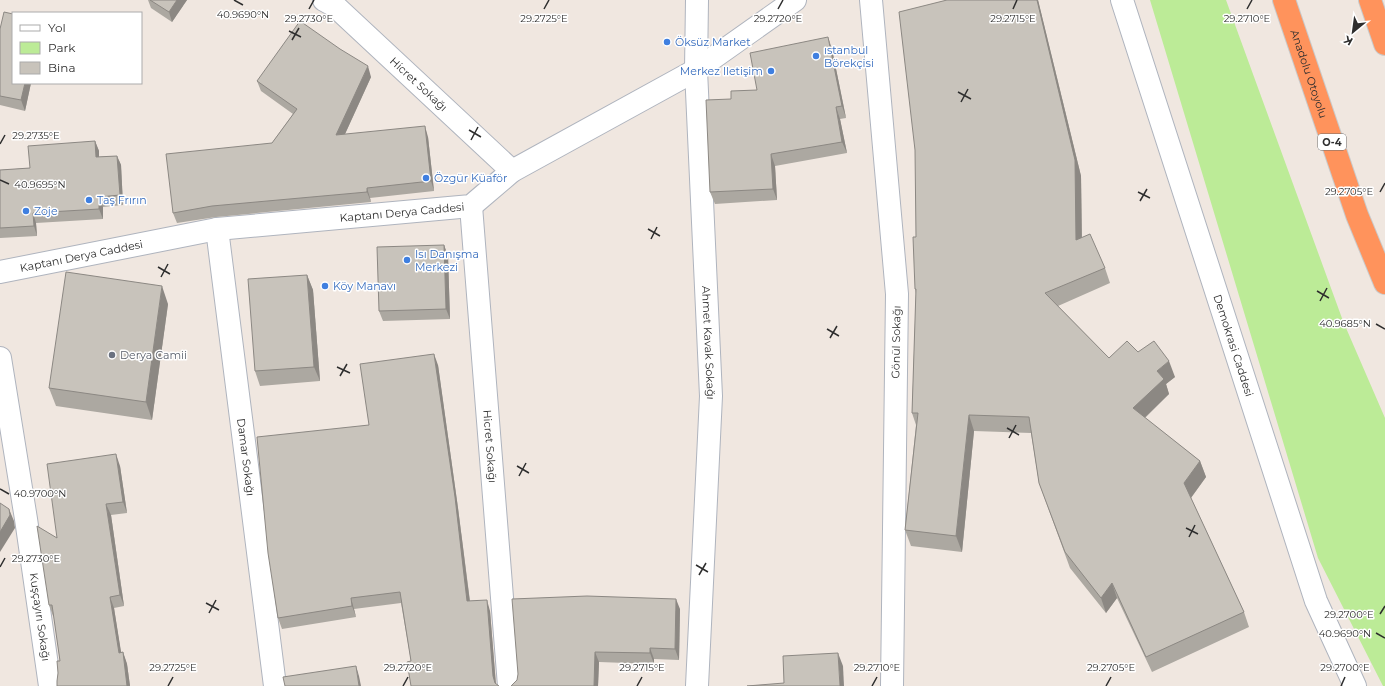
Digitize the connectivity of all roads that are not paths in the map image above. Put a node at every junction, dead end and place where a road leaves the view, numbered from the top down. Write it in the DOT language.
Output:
graph roads {
  1 [pos="697,0"];
  2 [pos="796,0"];
  3 [pos="870,0"];
  4 [pos="1122,0"];
  5 [pos="1284,0"];
  6 [pos="1370,0"];
  7 [pos="331,2"];
  8 [pos="1385,44"];
  9 [pos="696,70"];
  10 [pos="512,171"];
  11 [pos="471,206"];
  12 [pos="217,229"];
  13 [pos="0,272"];
  14 [pos="1385,284"];
  15 [pos="0,358"];
  16 [pos="50,686"];
  17 [pos="274,686"];
  18 [pos="509,686"];
  19 [pos="697,686"];
  20 [pos="892,686"];
  21 [pos="1355,686"];
  1 -- 9 [label="street, Ahmet Kavak Sokağı"];
  2 -- 9 [label="street, Kaptanı Derya Caddesi"];
  3 -- 20 [label="street, Gönül Sokağı"];
  4 -- 21 [label="street, Demokrasi Caddesi"];
  5 -- 14 [label="highway, Anadolu Otoyolu / O-4"];
  6 -- 8 [label="highway"];
  7 -- 10 [label="street, Hicret Sokağı"];
  9 -- 10 [label="street, Kaptanı Derya Caddesi"];
  9 -- 19 [label="street, Ahmet Kavak Sokağı"];
  10 -- 11 [label="street, Kaptanı Derya Caddesi"];
  11 -- 12 [label="street, Kaptanı Derya Caddesi"];
  11 -- 18 [label="street, Hicret Sokağı"];
  12 -- 13 [label="street, Kaptanı Derya Caddesi"];
  12 -- 17 [label="street, Damar Sokağı"];
  15 -- 16 [label="street, Kuşçayırı Sokağı"];
}
